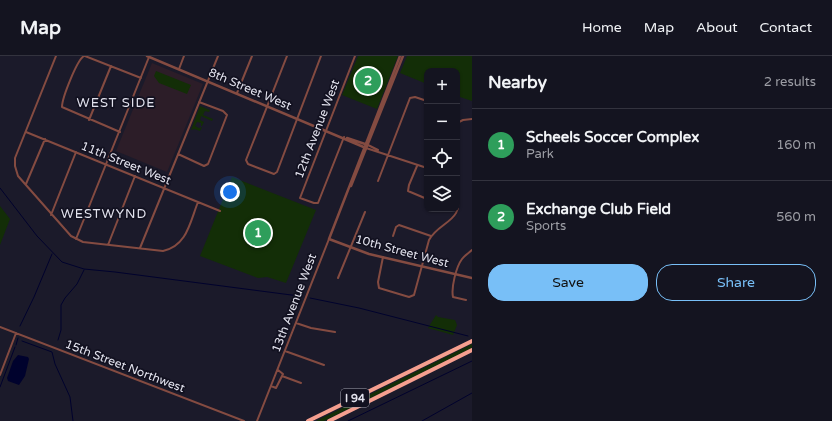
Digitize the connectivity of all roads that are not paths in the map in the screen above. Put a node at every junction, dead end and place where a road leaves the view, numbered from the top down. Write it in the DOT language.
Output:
graph roads {
  1 [pos="56,56"];
  2 [pos="84,56"];
  3 [pos="149,56"];
  4 [pos="184,56"];
  5 [pos="218,56"];
  6 [pos="252,56"];
  7 [pos="287,56"];
  8 [pos="321,56"];
  9 [pos="355,56"];
  10 [pos="401,56"];
  11 [pos="111,66"];
  12 [pos="178,69"];
  13 [pos="141,78"];
  14 [pos="208,81"];
  15 [pos="237,93"];
  16 [pos="424,100"];
  17 [pos="200,102"];
  18 [pos="268,106"];
  19 [pos="297,118"];
  20 [pos="472,119"];
  21 [pos="89,120"];
  22 [pos="460,122"];
  23 [pos="326,130"];
  24 [pos="26,132"];
  25 [pos="120,132"];
  26 [pos="346,138"];
  27 [pos="45,139"];
  28 [pos="366,146"];
  29 [pos="76,152"];
  30 [pos="178,154"];
  31 [pos="387,154"];
  32 [pos="107,164"];
  33 [pos="417,166"];
  34 [pos="424,167"];
  35 [pos="135,176"];
  36 [pos="378,181"];
  37 [pos="26,185"];
  38 [pos="164,188"];
  39 [pos="424,198"];
  40 [pos="198,202"];
  41 [pos="220,211"];
  42 [pos="365,212"];
  43 [pos="456,212"];
  44 [pos="51,215"];
  45 [pos="393,236"];
  46 [pos="431,236"];
  47 [pos="329,238"];
  48 [pos="76,239"];
  49 [pos="108,245"];
  50 [pos="351,247"];
  51 [pos="140,248"];
  52 [pos="472,250"];
  53 [pos="383,258"];
  54 [pos="422,266"];
  55 [pos="457,275"];
  56 [pos="338,278"];
  57 [pos="472,278"];
  58 [pos="466,300"];
  59 [pos="296,323"];
  60 [pos="0,327"];
  61 [pos="335,332"];
  62 [pos="16,333"];
  63 [pos="472,342"];
  64 [pos="472,350"];
  65 [pos="285,351"];
  66 [pos="324,365"];
  67 [pos="278,370"];
  68 [pos="0,375"];
  69 [pos="282,376"];
  70 [pos="301,383"];
  71 [pos="271,386"];
  72 [pos="244,421"];
  73 [pos="257,421"];
  74 [pos="308,421"];
  75 [pos="329,421"];
  1 -- 24 [label="street"];
  2 -- 11 [label="street"];
  2 -- 21 [label="street"];
  3 -- 12 [label="street, 8th Street West"];
  3 -- 13 [label="street"];
  4 -- 12 [label="street"];
  5 -- 14 [label="street"];
  6 -- 15 [label="street"];
  7 -- 18 [label="street"];
  8 -- 19 [label="street"];
  9 -- 23 [label="street, 12th Avenue West"];
  10 -- 28 [label="street, 13th Avenue West"];
  11 -- 13 [label="street"];
  11 -- 21 [label="street"];
  12 -- 14 [label="street, 8th Street West"];
  13 -- 25 [label="street"];
  14 -- 15 [label="street, 8th Street West"];
  14 -- 17 [label="street"];
  15 -- 18 [label="street, 8th Street West"];
  16 -- 31 [label="street"];
  17 -- 30 [label="street"];
  17 -- 30 [label="street"];
  18 -- 19 [label="street, 8th Street West"];
  18 -- 19 [label="street"];
  19 -- 23 [label="street, 8th Street West"];
  20 -- 22 [label="street"];
  21 -- 25 [label="street"];
  23 -- 26 [label="street, 8th Street West"];
  23 -- 26 [label="street, 12th Avenue West"];
  24 -- 27 [label="street, 11th Street West"];
  24 -- 37 [label="street"];
  25 -- 32 [label="street"];
  26 -- 28 [label="street, 8th Street West"];
  27 -- 29 [label="street, 11th Street West"];
  27 -- 37 [label="street"];
  28 -- 31 [label="street, 8th Street West"];
  28 -- 47 [label="street, 13th Avenue West"];
  29 -- 32 [label="street, 11th Street West"];
  29 -- 44 [label="street"];
  30 -- 38 [label="street"];
  31 -- 33 [label="street, 8th Street West"];
  31 -- 36 [label="street"];
  32 -- 35 [label="street, 11th Street West"];
  32 -- 48 [label="street"];
  33 -- 34 [label="street, 8th Street West"];
  33 -- 39 [label="street"];
  35 -- 38 [label="street, 11th Street West"];
  35 -- 49 [label="street"];
  37 -- 44 [label="street"];
  38 -- 40 [label="street, 11th Street West"];
  38 -- 51 [label="street"];
  40 -- 41 [label="street, 11th Street West"];
  40 -- 51 [label="street"];
  42 -- 50 [label="street"];
  43 -- 46 [label="street"];
  44 -- 48 [label="street"];
  45 -- 46 [label="street"];
  46 -- 54 [label="street"];
  47 -- 50 [label="street, 10th Street West"];
  47 -- 59 [label="street, 13th Avenue West"];
  48 -- 49 [label="street"];
  49 -- 51 [label="street"];
  50 -- 53 [label="street, 10th Street West"];
  50 -- 56 [label="street"];
  52 -- 55 [label="street"];
  53 -- 54 [label="street, 10th Street West"];
  53 -- 54 [label="street"];
  54 -- 55 [label="street, 10th Street West"];
  55 -- 57 [label="street, 10th Street West"];
  55 -- 58 [label="street"];
  59 -- 61 [label="street"];
  59 -- 65 [label="street, 13th Avenue West"];
  60 -- 62 [label="street, 15th Street Northwest"];
  62 -- 68 [label="street"];
  62 -- 72 [label="street, 15th Street Northwest"];
  63 -- 74 [label="highway, I 94"];
  64 -- 75 [label="highway, I 94"];
  65 -- 66 [label="street"];
  65 -- 67 [label="street, 13th Avenue West"];
  67 -- 69 [label="street"];
  67 -- 71 [label="street, 13th Avenue West"];
  69 -- 70 [label="street"];
  69 -- 71 [label="street"];
  71 -- 73 [label="street, 13th Avenue West"];
}
